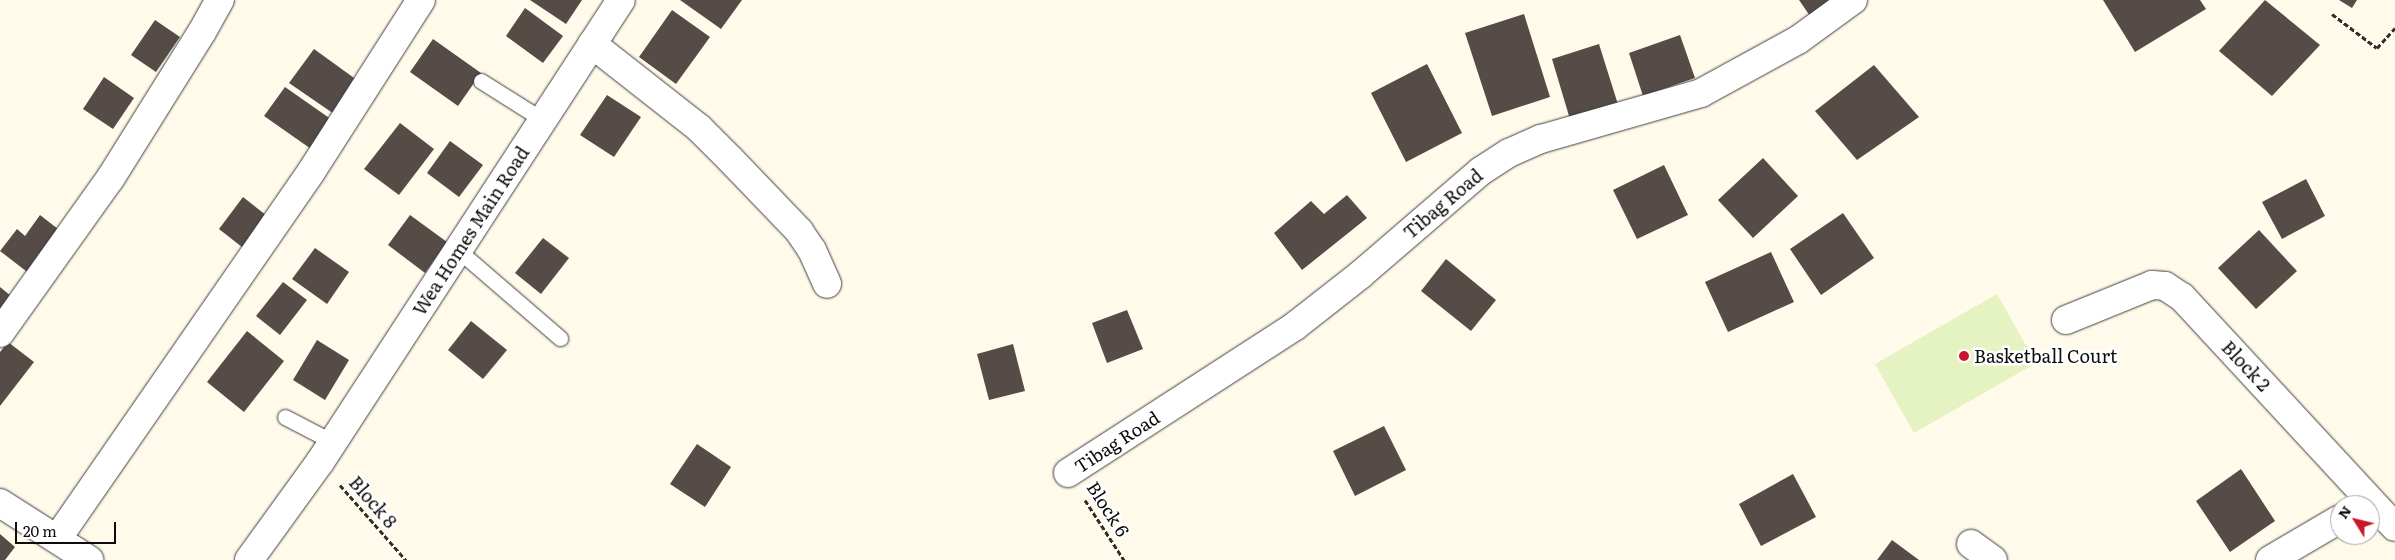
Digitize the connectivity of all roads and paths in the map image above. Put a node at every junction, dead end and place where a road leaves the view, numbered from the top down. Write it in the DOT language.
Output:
graph roads {
  1 [pos="220,0"];
  2 [pos="421,0"];
  3 [pos="621,0"];
  4 [pos="1853,0"];
  5 [pos="2332,14"];
  6 [pos="2395,28"];
  7 [pos="592,44"];
  8 [pos="481,81"];
  9 [pos="543,120"];
  10 [pos="458,250"];
  11 [pos="827,284"];
  12 [pos="2066,320"];
  13 [pos="0,333"];
  14 [pos="560,338"];
  15 [pos="285,417"];
  16 [pos="326,452"];
  17 [pos="1068,473"];
  18 [pos="2361,495"];
  19 [pos="0,503"];
  20 [pos="2380,514"];
  21 [pos="2330,525"];
  22 [pos="2395,527"];
  23 [pos="57,539"];
  24 [pos="1971,544"];
  25 [pos="89,560"];
  26 [pos="249,560"];
  27 [pos="406,560"];
  28 [pos="1124,560"];
  29 [pos="1993,560"];
  30 [pos="2270,560"];
  1 -- 13 [label="street"];
  2 -- 23 [label="street"];
  3 -- 7 [label="street, Wea Homes Main Road"];
  4 -- 17 [label="street, Tibag Road"];
  5 -- 6 [label="path"];
  7 -- 9 [label="street, Wea Homes Main Road"];
  7 -- 11 [label="street"];
  8 -- 9 [label="lane"];
  9 -- 10 [label="street, Wea Homes Main Road"];
  10 -- 14 [label="lane"];
  10 -- 16 [label="street, Wea Homes Main Road"];
  12 -- 18 [label="street, Block 2"];
  15 -- 16 [label="lane"];
  16 -- 26 [label="street, Wea Homes Main Road"];
  16 -- 27 [label="path, Block 8"];
  17 -- 28 [label="path, Block 6"];
  19 -- 23 [label="street"];
  20 -- 22 [label="street, Block 2"];
  21 -- 30 [label="street"];
  23 -- 25 [label="street"];
  24 -- 29 [label="street"];
}
